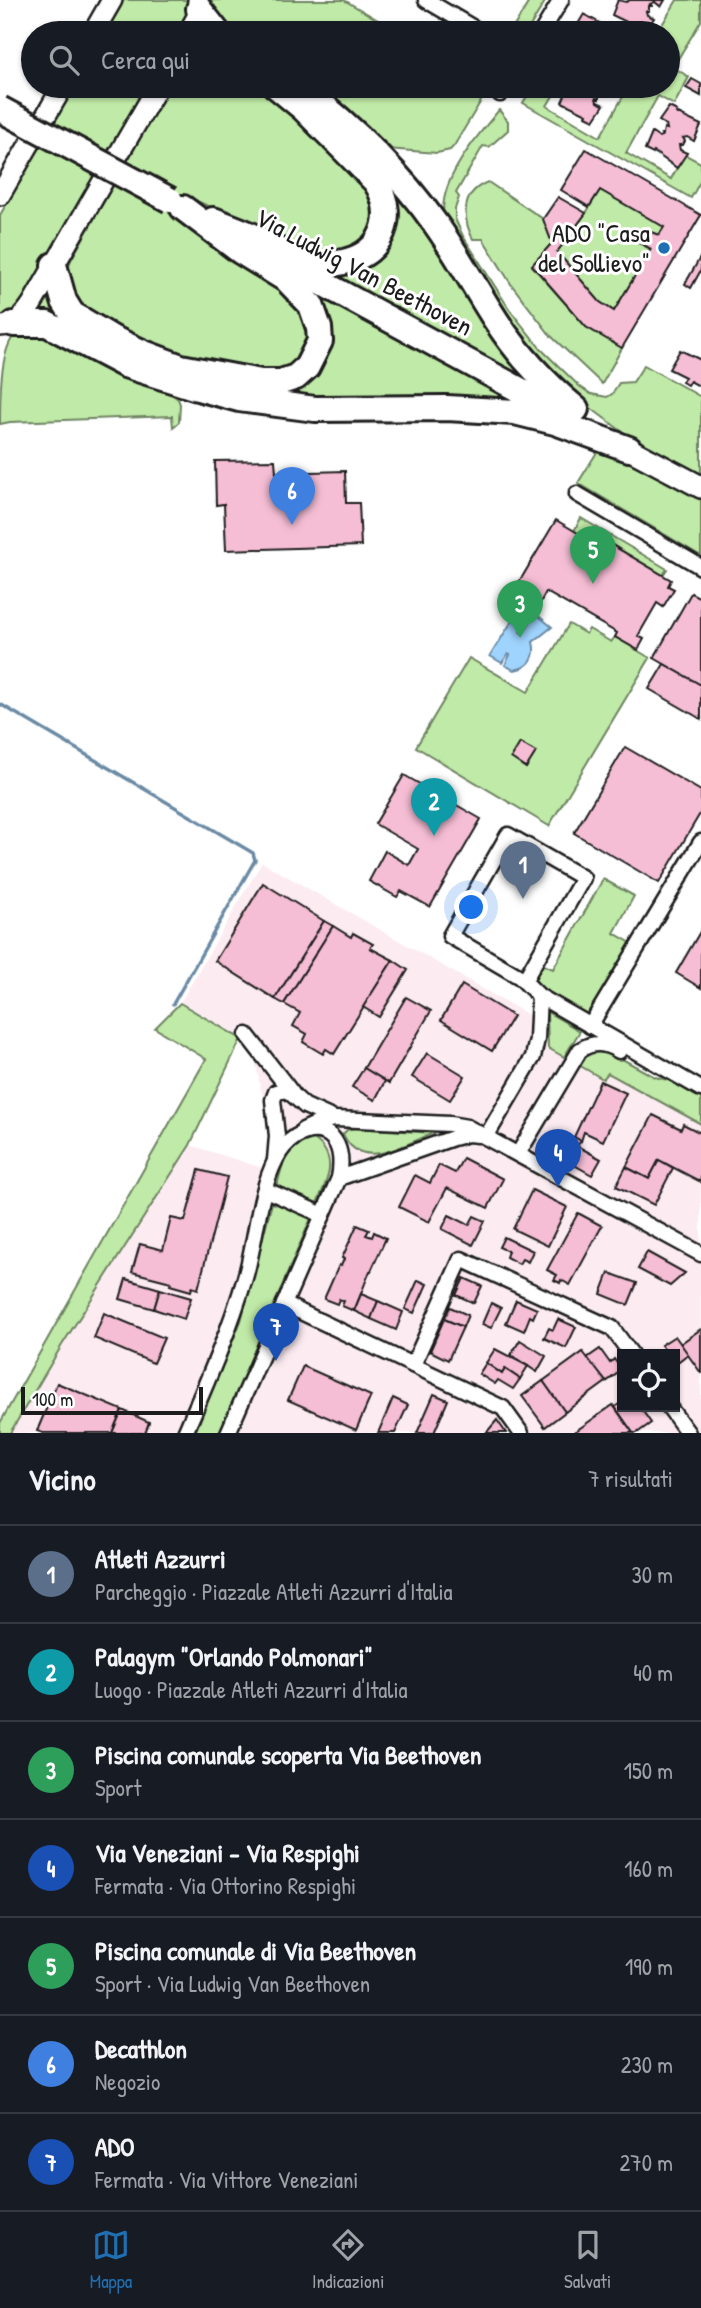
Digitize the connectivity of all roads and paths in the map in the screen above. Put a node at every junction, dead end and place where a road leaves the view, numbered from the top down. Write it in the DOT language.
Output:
graph roads {
  1 [pos="112,0"];
  2 [pos="426,0"];
  3 [pos="561,0"];
  4 [pos="198,5"];
  5 [pos="100,21"];
  6 [pos="209,21"];
  7 [pos="462,21"];
  8 [pos="548,21"];
  9 [pos="56,98"];
  10 [pos="151,98"];
  11 [pos="291,98"];
  12 [pos="314,98"];
  13 [pos="0,109"];
  14 [pos="0,195"];
  15 [pos="176,204"];
  16 [pos="54,265"];
  17 [pos="5,329"];
  18 [pos="629,449"];
  19 [pos="701,487"];
  20 [pos="577,494"];
  21 [pos="701,566"];
  22 [pos="701,842"];
  23 [pos="524,981"];
  24 [pos="539,996"];
  25 [pos="590,1026"];
  26 [pos="247,1035"];
  27 [pos="677,1075"];
  28 [pos="701,1089"];
  29 [pos="292,1093"];
  30 [pos="335,1119"];
  31 [pos="486,1136"];
  32 [pos="292,1140"];
  33 [pos="518,1154"];
  34 [pos="275,1161"];
  35 [pos="339,1178"];
  36 [pos="266,1190"];
  37 [pos="323,1214"];
  38 [pos="701,1254"];
  39 [pos="284,1304"];
  40 [pos="627,1349"];
  41 [pos="413,1365"];
  42 [pos="673,1412"];
  43 [pos="185,1433"];
  44 [pos="228,1433"];
  45 [pos="522,1433"];
  46 [pos="688,1433"];
  1 -- 5 [label="main road"];
  2 -- 7 [label="street"];
  3 -- 8 [label="street"];
  4 -- 6 [label="highway"];
  9 -- 14 [label="main road"];
  10 -- 16 [label="main road"];
  11 -- 15 [label="highway"];
  12 -- 18 [label="highway"];
  13 -- 15 [label="highway, Via Ludwig Van Beethoven, bridge"];
  15 -- 16 [label="highway"];
  15 -- 18 [label="highway, Via Ludwig Van Beethoven"];
  16 -- 17 [label="main road"];
  17 -- 18 [label="highway"];
  18 -- 19 [label="main road, Via Ludwig Van Beethoven"];
  20 -- 21 [label="street"];
  22 -- 25 [label="street"];
  23 -- 23 [label="street"];
  23 -- 24 [label="street"];
  24 -- 25 [label="street"];
  24 -- 31 [label="street"];
  25 -- 27 [label="street"];
  26 -- 29 [label="street"];
  27 -- 28 [label="street"];
  27 -- 33 [label="street"];
  29 -- 30 [label="street"];
  29 -- 34 [label="street"];
  30 -- 31 [label="street"];
  30 -- 32 [label="street"];
  31 -- 33 [label="street"];
  31 -- 35 [label="street"];
  32 -- 34 [label="street"];
  32 -- 35 [label="street"];
  33 -- 38 [label="street"];
  34 -- 36 [label="street"];
  35 -- 37 [label="street"];
  36 -- 37 [label="street"];
  36 -- 43 [label="street"];
  37 -- 39 [label="street"];
  39 -- 41 [label="street"];
  39 -- 44 [label="street"];
  40 -- 41 [label="street"];
  41 -- 45 [label="street"];
  42 -- 46 [label="street"];
}
